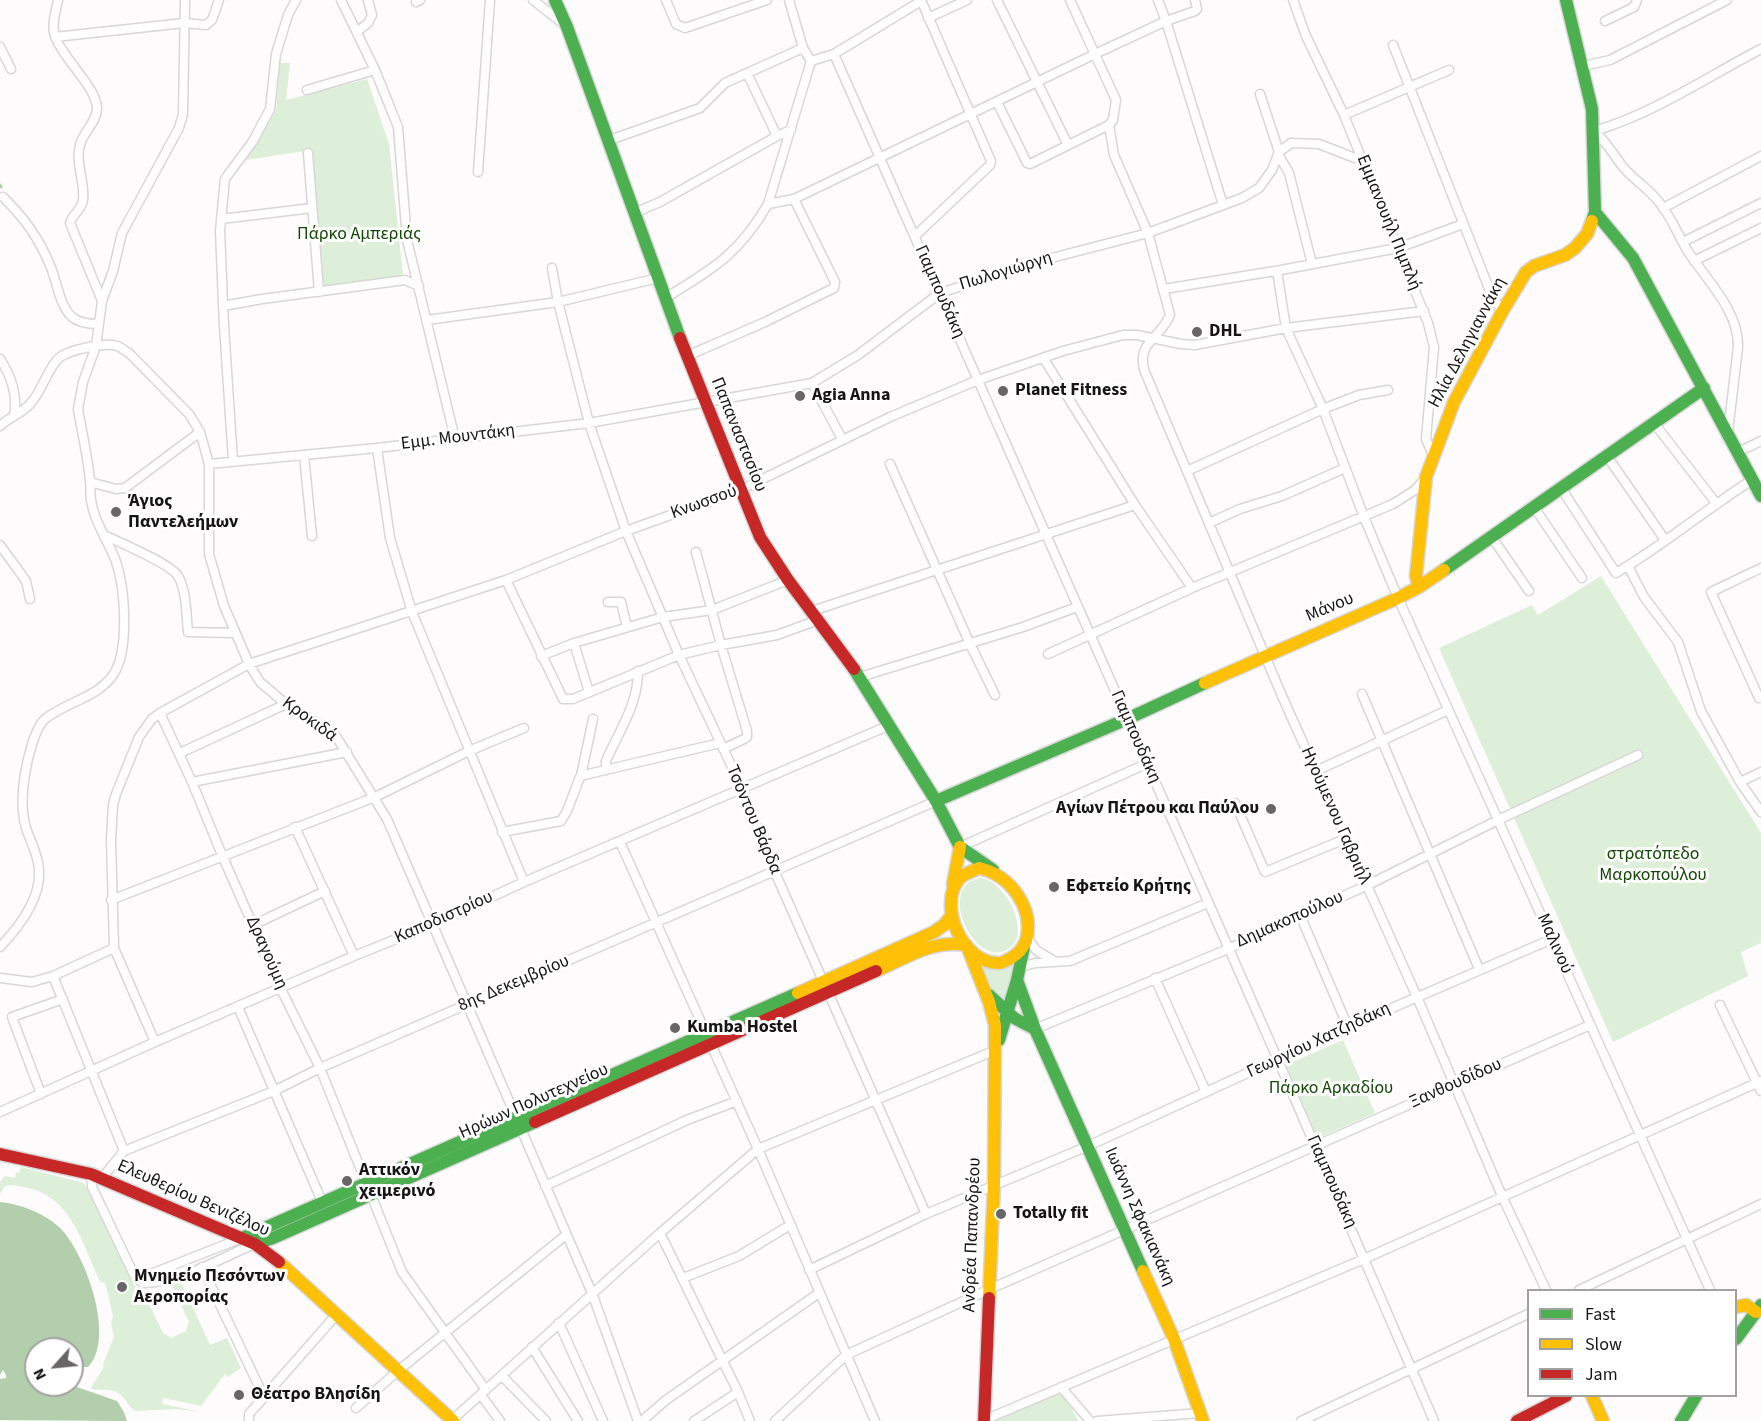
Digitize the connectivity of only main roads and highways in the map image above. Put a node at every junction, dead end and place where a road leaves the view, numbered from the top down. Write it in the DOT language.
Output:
graph roads {
  1 [pos="556,0"];
  2 [pos="1566,0"];
  3 [pos="1596,212"];
  4 [pos="1704,388"];
  5 [pos="1761,496"];
  6 [pos="1419,587"];
  7 [pos="936,801"];
  8 [pos="960,847"];
  9 [pos="993,870"];
  10 [pos="952,887"];
  11 [pos="952,915"];
  12 [pos="1025,942"];
  13 [pos="966,946"];
  14 [pos="1017,980"];
  15 [pos="826,988"];
  16 [pos="986,992"];
  17 [pos="1008,1013"];
  18 [pos="1035,1029"];
  19 [pos="996,1050"];
  20 [pos="0,1154"];
  21 [pos="369,1189"];
  22 [pos="242,1238"];
  23 [pos="255,1244"];
  24 [pos="1737,1307"];
  25 [pos="1759,1312"];
  26 [pos="1737,1338"];
  27 [pos="1562,1397"];
  28 [pos="1593,1397"];
  29 [pos="1695,1397"];
  30 [pos="1202,1417"];
  31 [pos="452,1421"];
  32 [pos="983,1421"];
  33 [pos="1517,1421"];
  34 [pos="1603,1421"];
  35 [pos="1681,1421"];
  1 -- 7 [label="main road, Παπαναστασίου"];
  2 -- 3 [label="main road"];
  3 -- 4 [label="main road"];
  3 -- 6 [label="main road, Ηλία ∆εληγιαννάκη"];
  4 -- 5 [label="main road"];
  4 -- 6 [label="main road, Μάνου"];
  6 -- 7 [label="main road, Μάνου"];
  7 -- 8 [label="main road, Παπαναστασίου"];
  8 -- 9 [label="main road, Παπαναστασίου"];
  8 -- 10 [label="main road"];
  9 -- 10 [label="main road"];
  9 -- 12 [label="main road"];
  10 -- 11 [label="main road"];
  11 -- 13 [label="main road"];
  11 -- 15 [label="main road"];
  12 -- 13 [label="main road"];
  12 -- 14 [label="main road, Ανδρέα Παπανδρέου"];
  13 -- 15 [label="main road"];
  13 -- 16 [label="main road, Ανδρέα Παπανδρέου"];
  14 -- 17 [label="main road, Ανδρέα Παπανδρέου"];
  14 -- 18 [label="main road, Ιωάννη Σφακιανάκη"];
  15 -- 21 [label="main road, Ηρώων Πολυτεχνείου"];
  16 -- 17 [label="main road"];
  16 -- 19 [label="main road, Ανδρέα Παπανδρέου"];
  17 -- 18 [label="main road"];
  17 -- 19 [label="main road, Ανδρέα Παπανδρέου"];
  18 -- 30 [label="main road, Ιωάννη Σφακιανάκη"];
  19 -- 32 [label="main road, Ανδρέα Παπανδρέου"];
  20 -- 22 [label="main road, Ελευθερίου Βενιζέλου"];
  21 -- 22 [label="main road"];
  21 -- 23 [label="main road, Ηρώων Πολυτεχνείου"];
  22 -- 23 [label="main road, Ελευθερίου Βενιζέλου"];
  23 -- 31 [label="main road, Ελευθερίου Βενιζέλου"];
  24 -- 25 [label="main road"];
  25 -- 26 [label="main road"];
  27 -- 33 [label="main road"];
  28 -- 34 [label="main road"];
  29 -- 35 [label="main road"];
}
